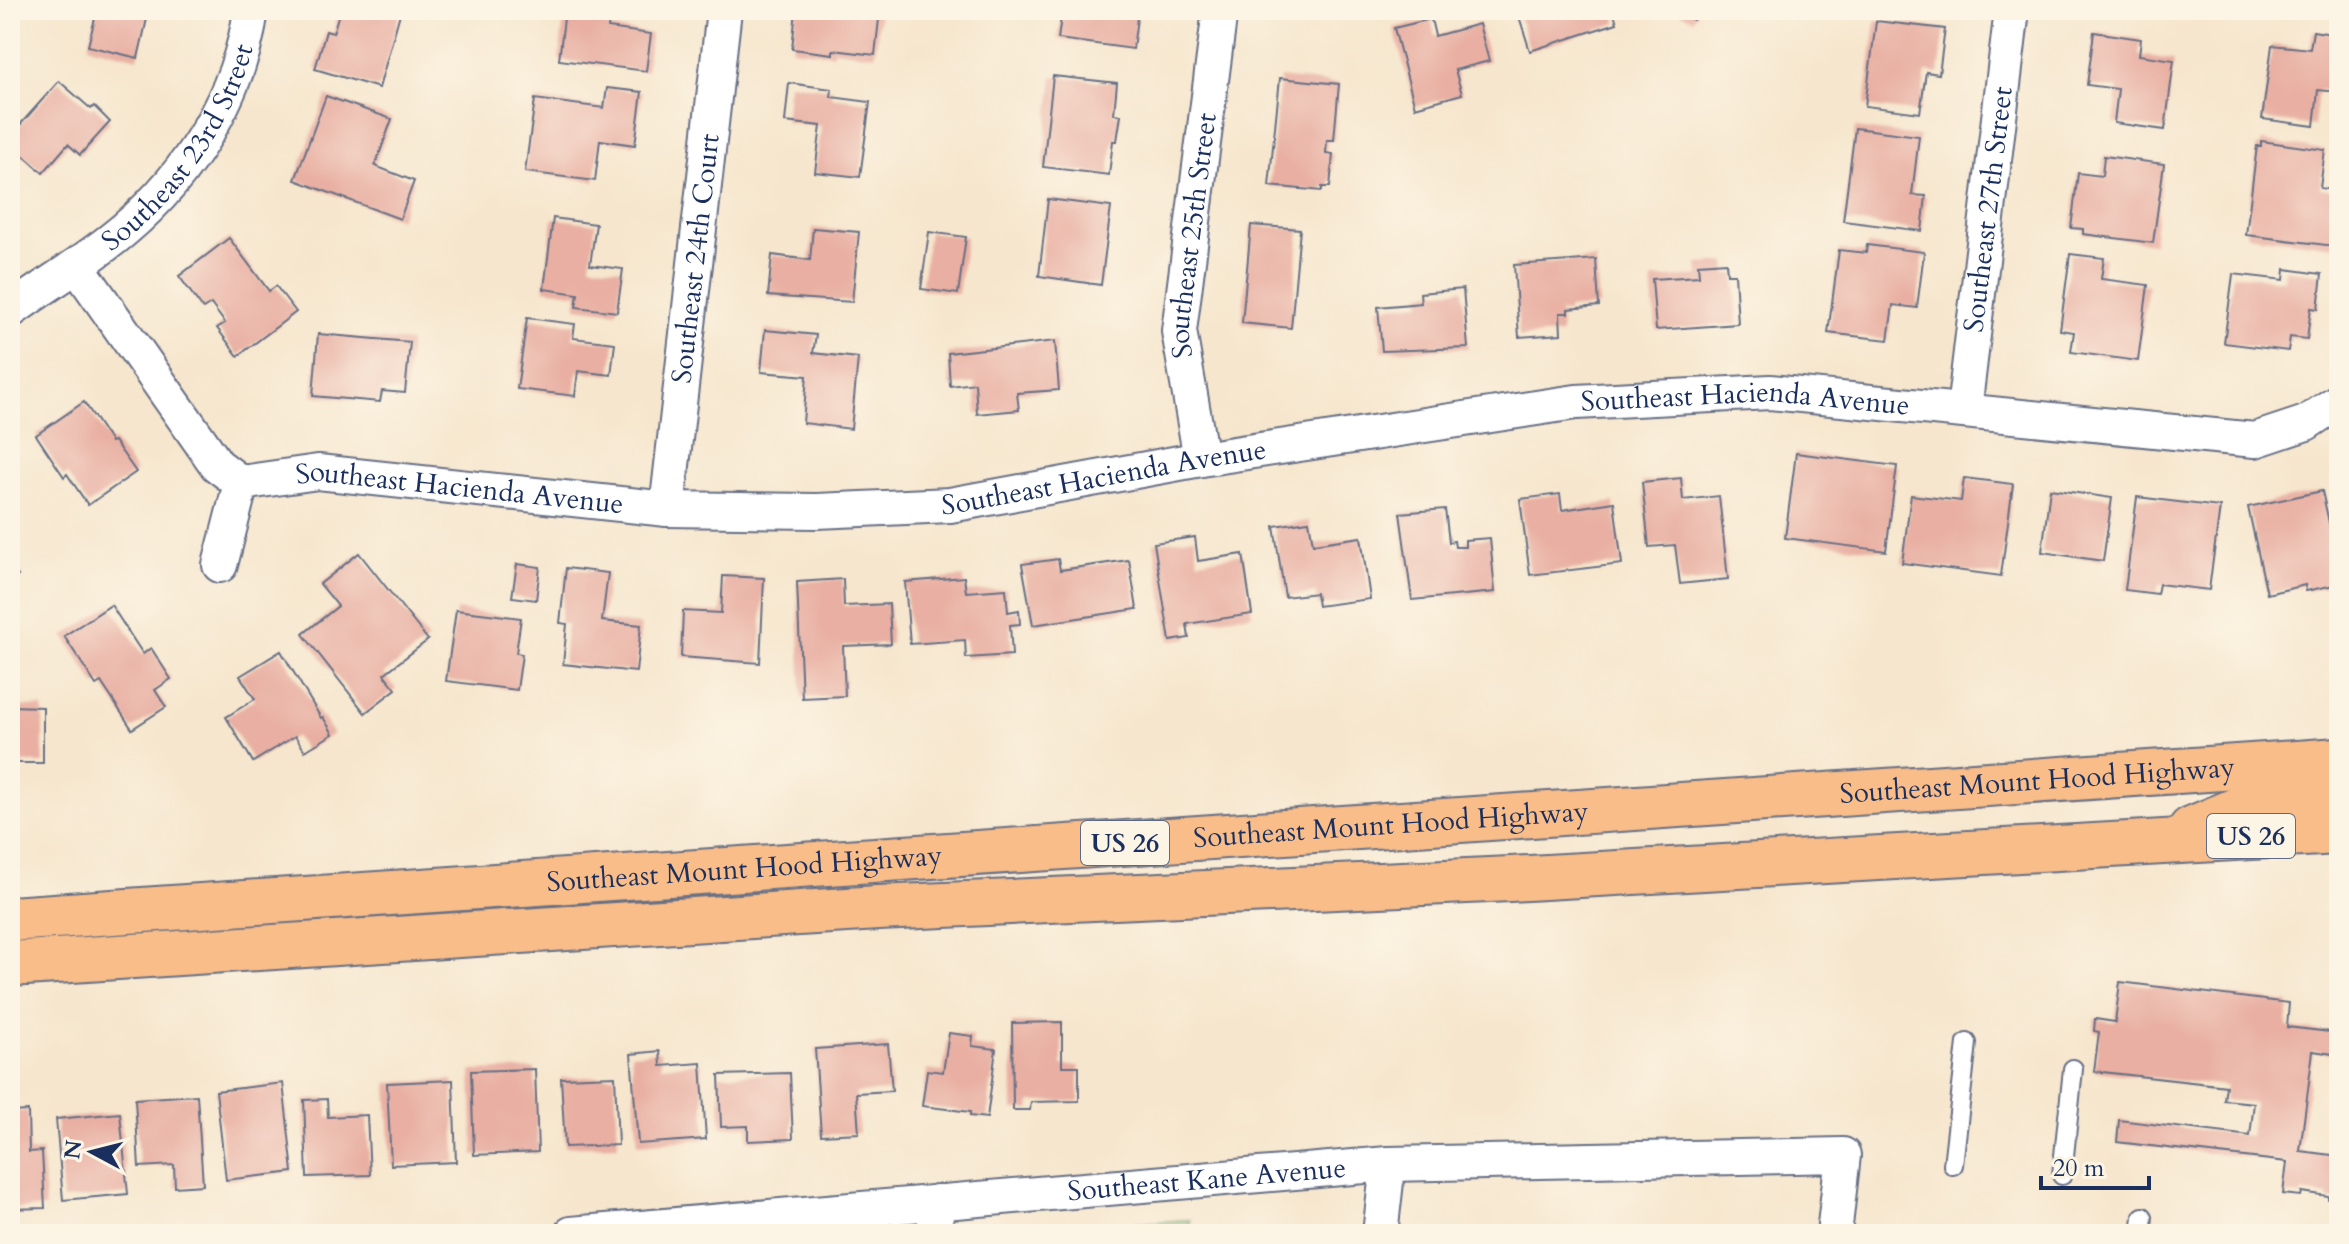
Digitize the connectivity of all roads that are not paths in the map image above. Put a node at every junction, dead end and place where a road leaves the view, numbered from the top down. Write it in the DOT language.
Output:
graph roads {
  1 [pos="251,10"];
  2 [pos="724,10"];
  3 [pos="1220,10"];
  4 [pos="2012,10"];
  5 [pos="77,266"];
  6 [pos="10,311"];
  7 [pos="2339,401"];
  8 [pos="1964,410"];
  9 [pos="1201,459"];
  10 [pos="241,483"];
  11 [pos="667,509"];
  12 [pos="220,565"];
  13 [pos="2339,760"];
  14 [pos="2339,799"];
  15 [pos="2339,832"];
  16 [pos="2163,841"];
  17 [pos="10,919"];
  18 [pos="10,964"];
  19 [pos="1967,1043"];
  20 [pos="2073,1069"];
  21 [pos="1388,1164"];
  22 [pos="1953,1165"];
  23 [pos="2062,1175"];
  24 [pos="936,1218"];
  25 [pos="685,1228"];
  26 [pos="571,1234"];
  27 [pos="1380,1234"];
  28 [pos="1834,1234"];
  1 -- 5 [label="street, Southeast 23rd Street"];
  2 -- 11 [label="street, Southeast 24th Court"];
  3 -- 9 [label="street, Southeast 25th Street"];
  4 -- 8 [label="street, Southeast 27th Street"];
  5 -- 6 [label="street, Southeast 23rd Street"];
  5 -- 10 [label="street"];
  7 -- 8 [label="street, Southeast Hacienda Avenue"];
  8 -- 9 [label="street, Southeast Hacienda Avenue"];
  9 -- 11 [label="street, Southeast Hacienda Avenue"];
  10 -- 11 [label="street, Southeast Hacienda Avenue"];
  10 -- 12 [label="street"];
  13 -- 17 [label="highway, Southeast Mount Hood Highway / US 26"];
  14 -- 16 [label="highway"];
  15 -- 16 [label="highway, Southeast Mount Hood Highway / US 26"];
  16 -- 18 [label="highway, Southeast Mount Hood Highway / US 26"];
  19 -- 22 [label="lane"];
  20 -- 23 [label="lane"];
  21 -- 24 [label="street, Southeast Kane Avenue"];
  21 -- 27 [label="street"];
  21 -- 28 [label="street, Southeast Kane Avenue"];
  24 -- 25 [label="street, Southeast Kane Avenue"];
  25 -- 26 [label="street, Southeast Kane Avenue"];
}
